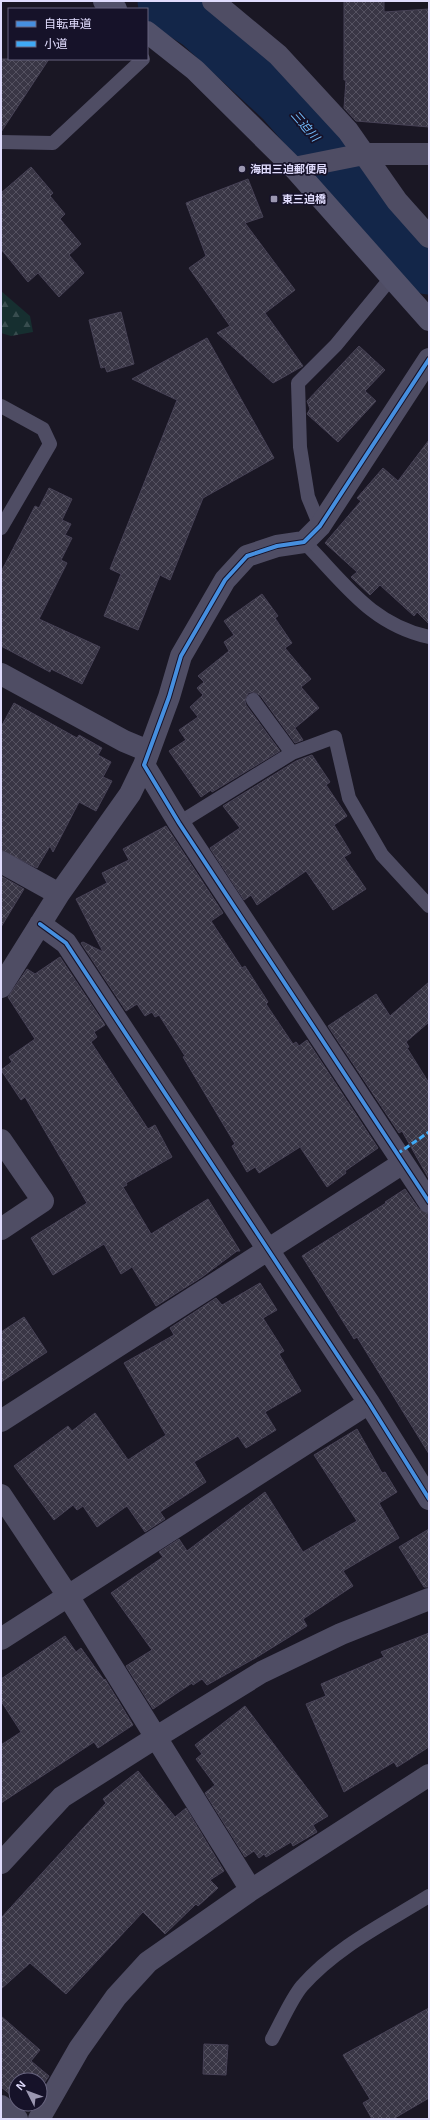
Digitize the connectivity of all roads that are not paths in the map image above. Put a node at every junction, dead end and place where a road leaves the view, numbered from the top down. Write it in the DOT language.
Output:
graph roads {
  1 [pos="104,1"];
  2 [pos="213,1"];
  3 [pos="114,8"];
  4 [pos="151,43"];
  5 [pos="142,60"];
  6 [pos="1,142"];
  7 [pos="429,154"];
  8 [pos="360,155"];
  9 [pos="300,167"];
  10 [pos="429,237"];
  11 [pos="391,278"];
  12 [pos="429,320"];
  13 [pos="429,359"];
  14 [pos="1,406"];
  15 [pos="320,526"];
  16 [pos="1,528"];
  17 [pos="304,542"];
  18 [pos="429,637"];
  19 [pos="1,674"];
  20 [pos="252,700"];
  21 [pos="292,753"];
  22 [pos="146,758"];
  23 [pos="179,823"];
  24 [pos="1,862"];
  25 [pos="59,894"];
  26 [pos="429,906"];
  27 [pos="40,924"];
  28 [pos="1,987"];
  29 [pos="1,1140"];
  30 [pos="404,1163"];
  31 [pos="429,1202"];
  32 [pos="1,1229"];
  33 [pos="268,1249"];
  34 [pos="369,1403"];
  35 [pos="1,1421"];
  36 [pos="1,1495"];
  37 [pos="429,1499"];
  38 [pos="68,1596"];
  39 [pos="429,1599"];
  40 [pos="1,1639"];
  41 [pos="155,1738"];
  42 [pos="429,1774"];
  43 [pos="1,1863"];
  44 [pos="251,1890"];
  45 [pos="429,1896"];
  46 [pos="272,2039"];
  47 [pos="1,2106"];
  48 [pos="17,2119"];
  49 [pos="38,2119"];
  1 -- 3 [label="street"];
  2 -- 8 [label="street"];
  4 -- 9 [label="street"];
  5 -- 6 [label="lane"];
  7 -- 8 [label="street"];
  8 -- 9 [label="street"];
  8 -- 10 [label="street"];
  9 -- 11 [label="street"];
  11 -- 12 [label="street"];
  11 -- 15 [label="lane"];
  13 -- 15 [label="street"];
  14 -- 16 [label="lane"];
  15 -- 17 [label="street"];
  17 -- 18 [label="lane"];
  17 -- 22 [label="street"];
  19 -- 22 [label="street"];
  20 -- 21 [label="lane"];
  21 -- 23 [label="lane"];
  21 -- 26 [label="lane"];
  22 -- 23 [label="street"];
  22 -- 25 [label="street"];
  23 -- 30 [label="street"];
  24 -- 25 [label="street"];
  25 -- 27 [label="street"];
  27 -- 28 [label="street"];
  27 -- 33 [label="street"];
  29 -- 32 [label="street"];
  30 -- 31 [label="street"];
  30 -- 33 [label="street"];
  33 -- 34 [label="street"];
  33 -- 35 [label="street"];
  34 -- 37 [label="street"];
  34 -- 38 [label="street"];
  36 -- 38 [label="street"];
  38 -- 40 [label="street"];
  38 -- 41 [label="street"];
  39 -- 41 [label="street"];
  41 -- 43 [label="street"];
  41 -- 44 [label="street"];
  42 -- 44 [label="street"];
  44 -- 49 [label="street"];
  45 -- 46 [label="lane"];
  47 -- 48 [label="street"];
}
